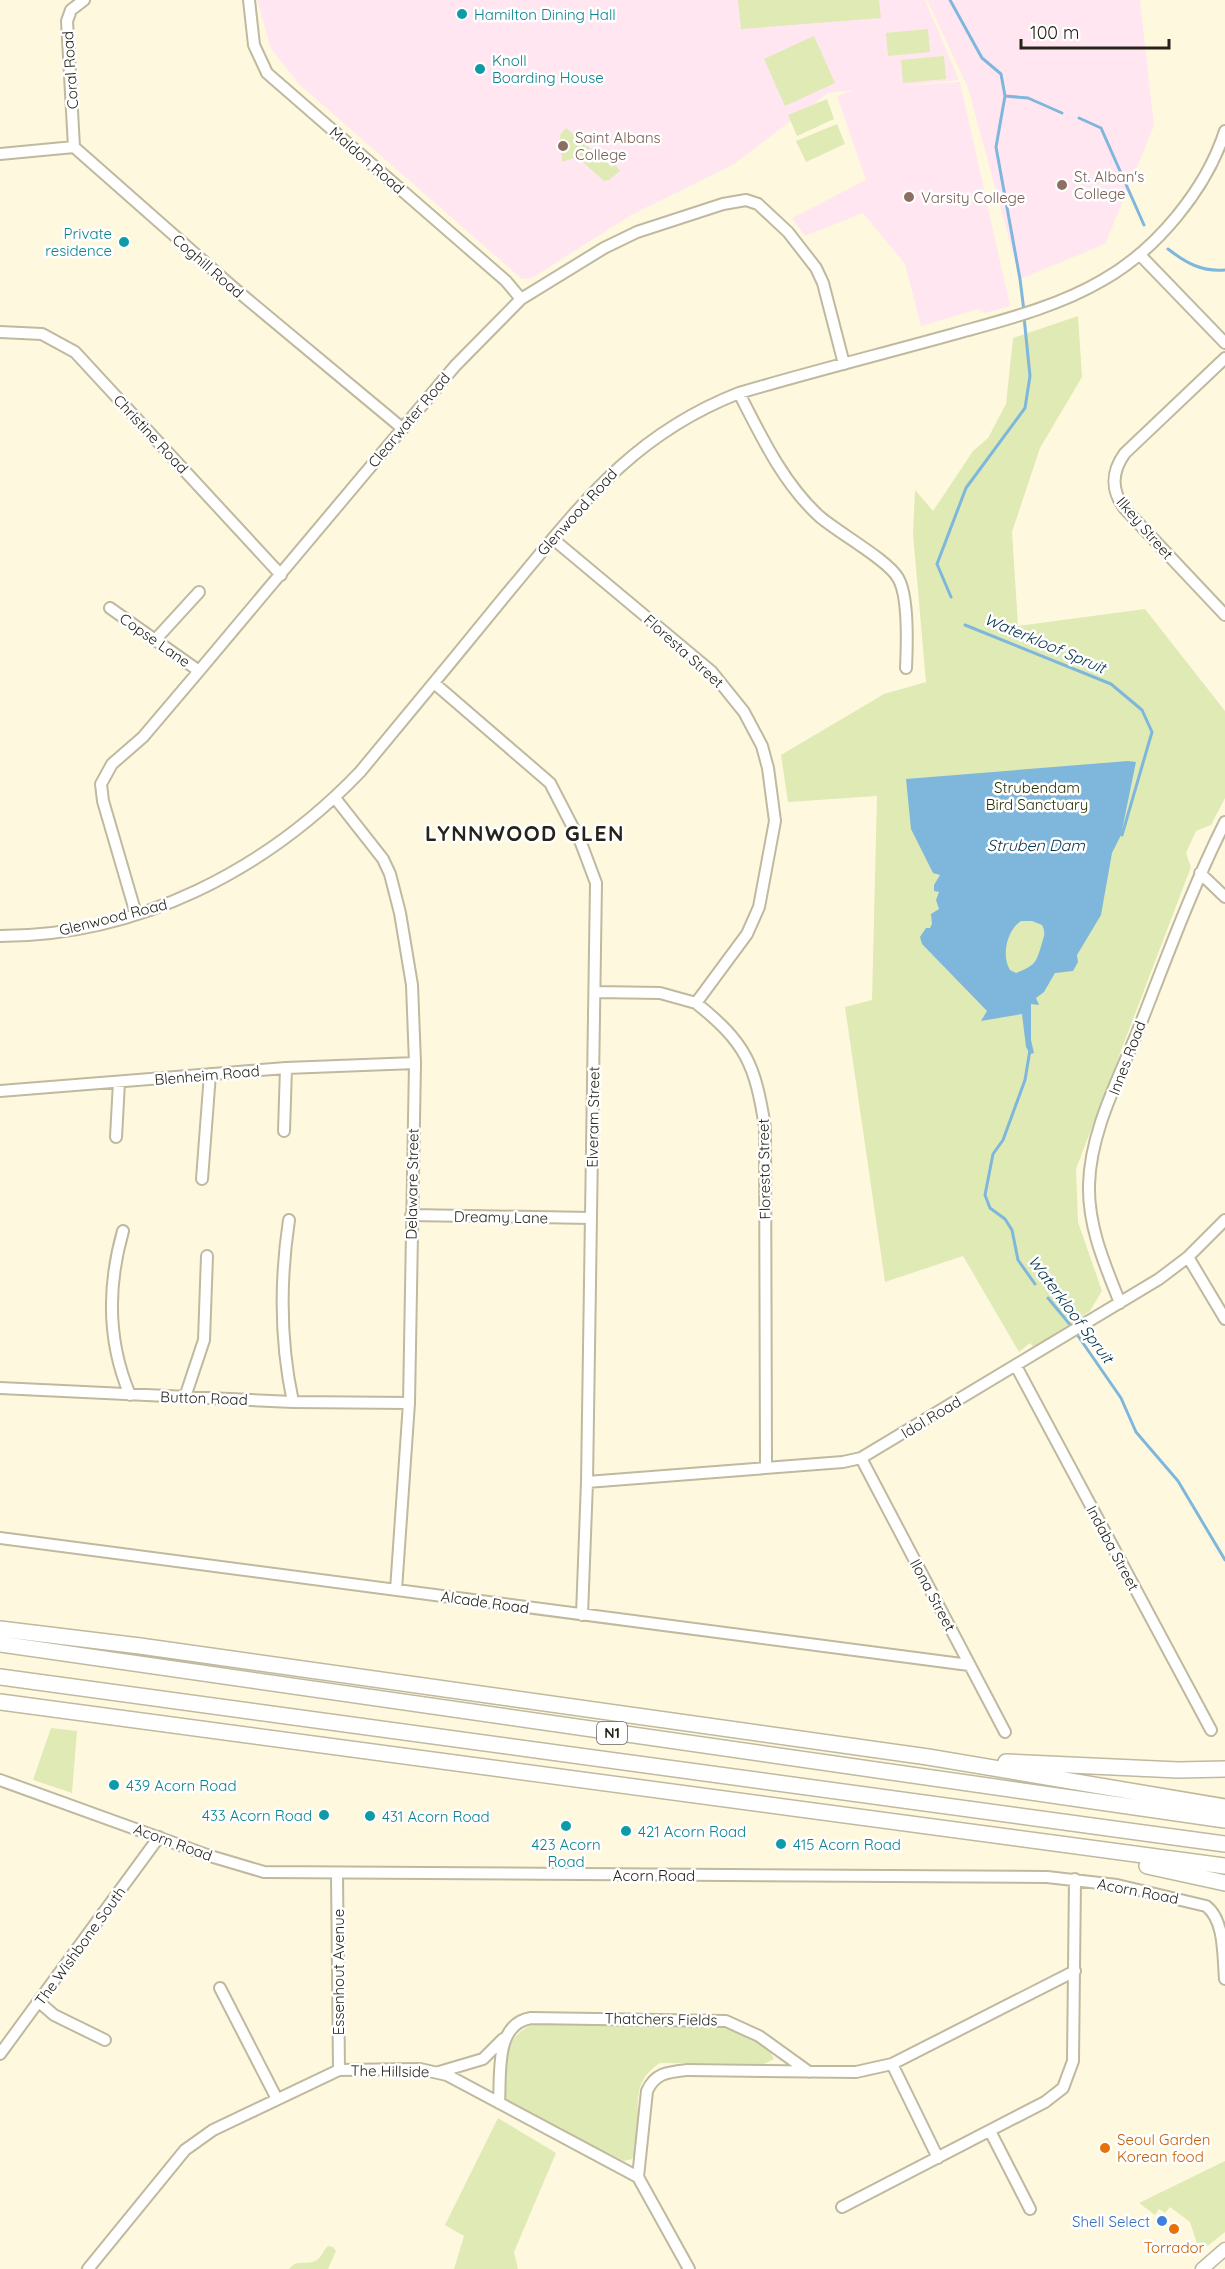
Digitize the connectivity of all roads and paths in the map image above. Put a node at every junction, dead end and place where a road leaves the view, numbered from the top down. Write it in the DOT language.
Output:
graph roads {
  1 [pos="84,0"];
  2 [pos="249,0"];
  3 [pos="1225,131"];
  4 [pos="74,147"];
  5 [pos="0,154"];
  6 [pos="1140,255"];
  7 [pos="521,299"];
  8 [pos="0,332"];
  9 [pos="1225,343"];
  10 [pos="1225,358"];
  11 [pos="844,364"];
  12 [pos="739,393"];
  13 [pos="402,428"];
  14 [pos="553,539"];
  15 [pos="281,575"];
  16 [pos="199,592"];
  17 [pos="110,608"];
  18 [pos="1225,615"];
  19 [pos="156,639"];
  20 [pos="906,668"];
  21 [pos="199,671"];
  22 [pos="434,683"];
  23 [pos="335,798"];
  24 [pos="1225,822"];
  25 [pos="1200,873"];
  26 [pos="1225,897"];
  27 [pos="136,914"];
  28 [pos="0,936"];
  29 [pos="596,992"];
  30 [pos="696,1003"];
  31 [pos="415,1063"];
  32 [pos="286,1068"];
  33 [pos="210,1074"];
  34 [pos="119,1082"];
  35 [pos="0,1091"];
  36 [pos="284,1131"];
  37 [pos="116,1137"];
  38 [pos="202,1179"];
  39 [pos="411,1215"];
  40 [pos="591,1218"];
  41 [pos="289,1220"];
  42 [pos="1225,1220"];
  43 [pos="123,1231"];
  44 [pos="207,1256"];
  45 [pos="1188,1257"];
  46 [pos="1120,1303"];
  47 [pos="1225,1319"];
  48 [pos="1016,1366"];
  49 [pos="0,1388"];
  50 [pos="130,1395"];
  51 [pos="184,1397"];
  52 [pos="293,1402"];
  53 [pos="409,1403"];
  54 [pos="861,1458"];
  55 [pos="766,1467"];
  56 [pos="587,1482"];
  57 [pos="0,1538"];
  58 [pos="396,1590"];
  59 [pos="582,1615"];
  60 [pos="0,1621"];
  61 [pos="0,1629"];
  62 [pos="0,1644"];
  63 [pos="140,1646"];
  64 [pos="969,1665"];
  65 [pos="0,1677"];
  66 [pos="0,1702"];
  67 [pos="1211,1730"];
  68 [pos="1005,1732"];
  69 [pos="928,1757"];
  70 [pos="1225,1769"];
  71 [pos="0,1780"];
  72 [pos="1225,1807"];
  73 [pos="1225,1820"];
  74 [pos="159,1837"];
  75 [pos="1048,1842"];
  76 [pos="1225,1844"];
  77 [pos="1225,1867"];
  78 [pos="337,1874"];
  79 [pos="1075,1879"];
  80 [pos="1225,1883"];
  81 [pos="1075,1971"];
  82 [pos="1225,1979"];
  83 [pos="220,1988"];
  84 [pos="39,2002"];
  85 [pos="506,2036"];
  86 [pos="105,2040"];
  87 [pos="0,2054"];
  88 [pos="892,2064"];
  89 [pos="339,2070"];
  90 [pos="439,2072"];
  91 [pos="809,2072"];
  92 [pos="277,2099"];
  93 [pos="499,2103"];
  94 [pos="990,2131"];
  95 [pos="938,2158"];
  96 [pos="638,2176"];
  97 [pos="842,2207"];
  98 [pos="1030,2209"];
  99 [pos="1225,2249"];
  100 [pos="88,2269"];
  101 [pos="689,2269"];
  102 [pos="1202,2269"];
  1 -- 4 [label="street, Coral Road"];
  2 -- 7 [label="street, Maldon Road"];
  3 -- 6 [label="street, Glenwood Road"];
  4 -- 5 [label="street"];
  4 -- 13 [label="street, Coghill Road"];
  6 -- 9 [label="street"];
  6 -- 11 [label="street, Glenwood Road"];
  7 -- 11 [label="street, Clearwater Road"];
  7 -- 13 [label="street, Clearwater Road"];
  8 -- 15 [label="street, Christine Road"];
  10 -- 18 [label="street, Ilkey Street"];
  11 -- 12 [label="street, Glenwood Road"];
  12 -- 14 [label="street, Glenwood Road"];
  12 -- 20 [label="street"];
  13 -- 15 [label="street, Clearwater Road"];
  14 -- 22 [label="street, Glenwood Road"];
  14 -- 30 [label="street, Floresta Street"];
  15 -- 21 [label="street, Clearwater Road"];
  16 -- 19 [label="street"];
  17 -- 19 [label="street, Copse Lane"];
  19 -- 21 [label="street, Copse Lane"];
  21 -- 27 [label="street, Clearwater Road"];
  22 -- 23 [label="street, Glenwood Road"];
  22 -- 29 [label="street, Elveram Street"];
  23 -- 27 [label="street, Glenwood Road"];
  23 -- 31 [label="street, Delaware Street"];
  24 -- 25 [label="street, Innes Road"];
  25 -- 26 [label="street"];
  25 -- 46 [label="street, Innes Road"];
  27 -- 28 [label="street, Glenwood Road"];
  29 -- 30 [label="street"];
  29 -- 40 [label="street, Elveram Street"];
  30 -- 55 [label="street, Floresta Street"];
  31 -- 32 [label="street, Blenheim Road"];
  31 -- 39 [label="street, Delaware Street"];
  32 -- 33 [label="street, Blenheim Road"];
  32 -- 36 [label="street"];
  33 -- 34 [label="street, Blenheim Road"];
  33 -- 38 [label="street"];
  34 -- 35 [label="street, Blenheim Road"];
  34 -- 37 [label="street"];
  39 -- 40 [label="street, Dreamy Lane"];
  39 -- 53 [label="street, Delaware Street"];
  40 -- 56 [label="street, Elveram Street"];
  41 -- 52 [label="street"];
  42 -- 45 [label="street, Idol Road"];
  43 -- 50 [label="street"];
  44 -- 51 [label="street"];
  45 -- 46 [label="street, Idol Road"];
  45 -- 47 [label="street"];
  46 -- 48 [label="street, Idol Road"];
  48 -- 54 [label="street, Idol Road"];
  48 -- 67 [label="street, Indaba Street"];
  49 -- 50 [label="street, Button Road"];
  50 -- 51 [label="street, Button Road"];
  51 -- 52 [label="street, Button Road"];
  52 -- 53 [label="street, Button Road"];
  53 -- 58 [label="street, Delaware Street"];
  54 -- 55 [label="street, Idol Road"];
  54 -- 64 [label="street, Ilona Street"];
  55 -- 56 [label="street, Idol Road"];
  56 -- 59 [label="street, Elveram Street"];
  57 -- 58 [label="street, Alcade Road"];
  58 -- 59 [label="street, Alcade Road"];
  59 -- 64 [label="street, Alcade Road"];
  60 -- 63 [label="highway"];
  61 -- 63 [label="highway"];
  62 -- 73 [label="highway, N1"];
  63 -- 69 [label="highway"];
  64 -- 68 [label="street, Ilona Street"];
  65 -- 76 [label="highway, N1"];
  66 -- 75 [label="highway"];
  69 -- 70 [label="highway"];
  69 -- 72 [label="highway"];
  71 -- 74 [label="street, Acorn Road"];
  74 -- 78 [label="street, Acorn Road"];
  74 -- 84 [label="street, The Wishbone South"];
  75 -- 77 [label="highway"];
  75 -- 80 [label="highway"];
  78 -- 79 [label="street, Acorn Road"];
  78 -- 89 [label="street, Essenhout Avenue"];
  79 -- 81 [label="street"];
  79 -- 82 [label="street, Acorn Road"];
  81 -- 88 [label="street"];
  81 -- 94 [label="street"];
  83 -- 92 [label="street"];
  84 -- 86 [label="street"];
  84 -- 87 [label="street, The Wishbone South"];
  85 -- 90 [label="street, Thatchers Fields"];
  85 -- 91 [label="street, Thatchers Fields"];
  85 -- 93 [label="street"];
  88 -- 91 [label="street"];
  88 -- 95 [label="street"];
  89 -- 90 [label="street, The Hillside"];
  89 -- 92 [label="street, The Hillside"];
  90 -- 93 [label="street, The Hillside"];
  91 -- 96 [label="street"];
  92 -- 100 [label="street, The Hillside"];
  93 -- 96 [label="street, The Hillside"];
  94 -- 95 [label="street"];
  94 -- 98 [label="street"];
  95 -- 97 [label="street"];
  96 -- 101 [label="street"];
  99 -- 102 [label="main road"];
}
